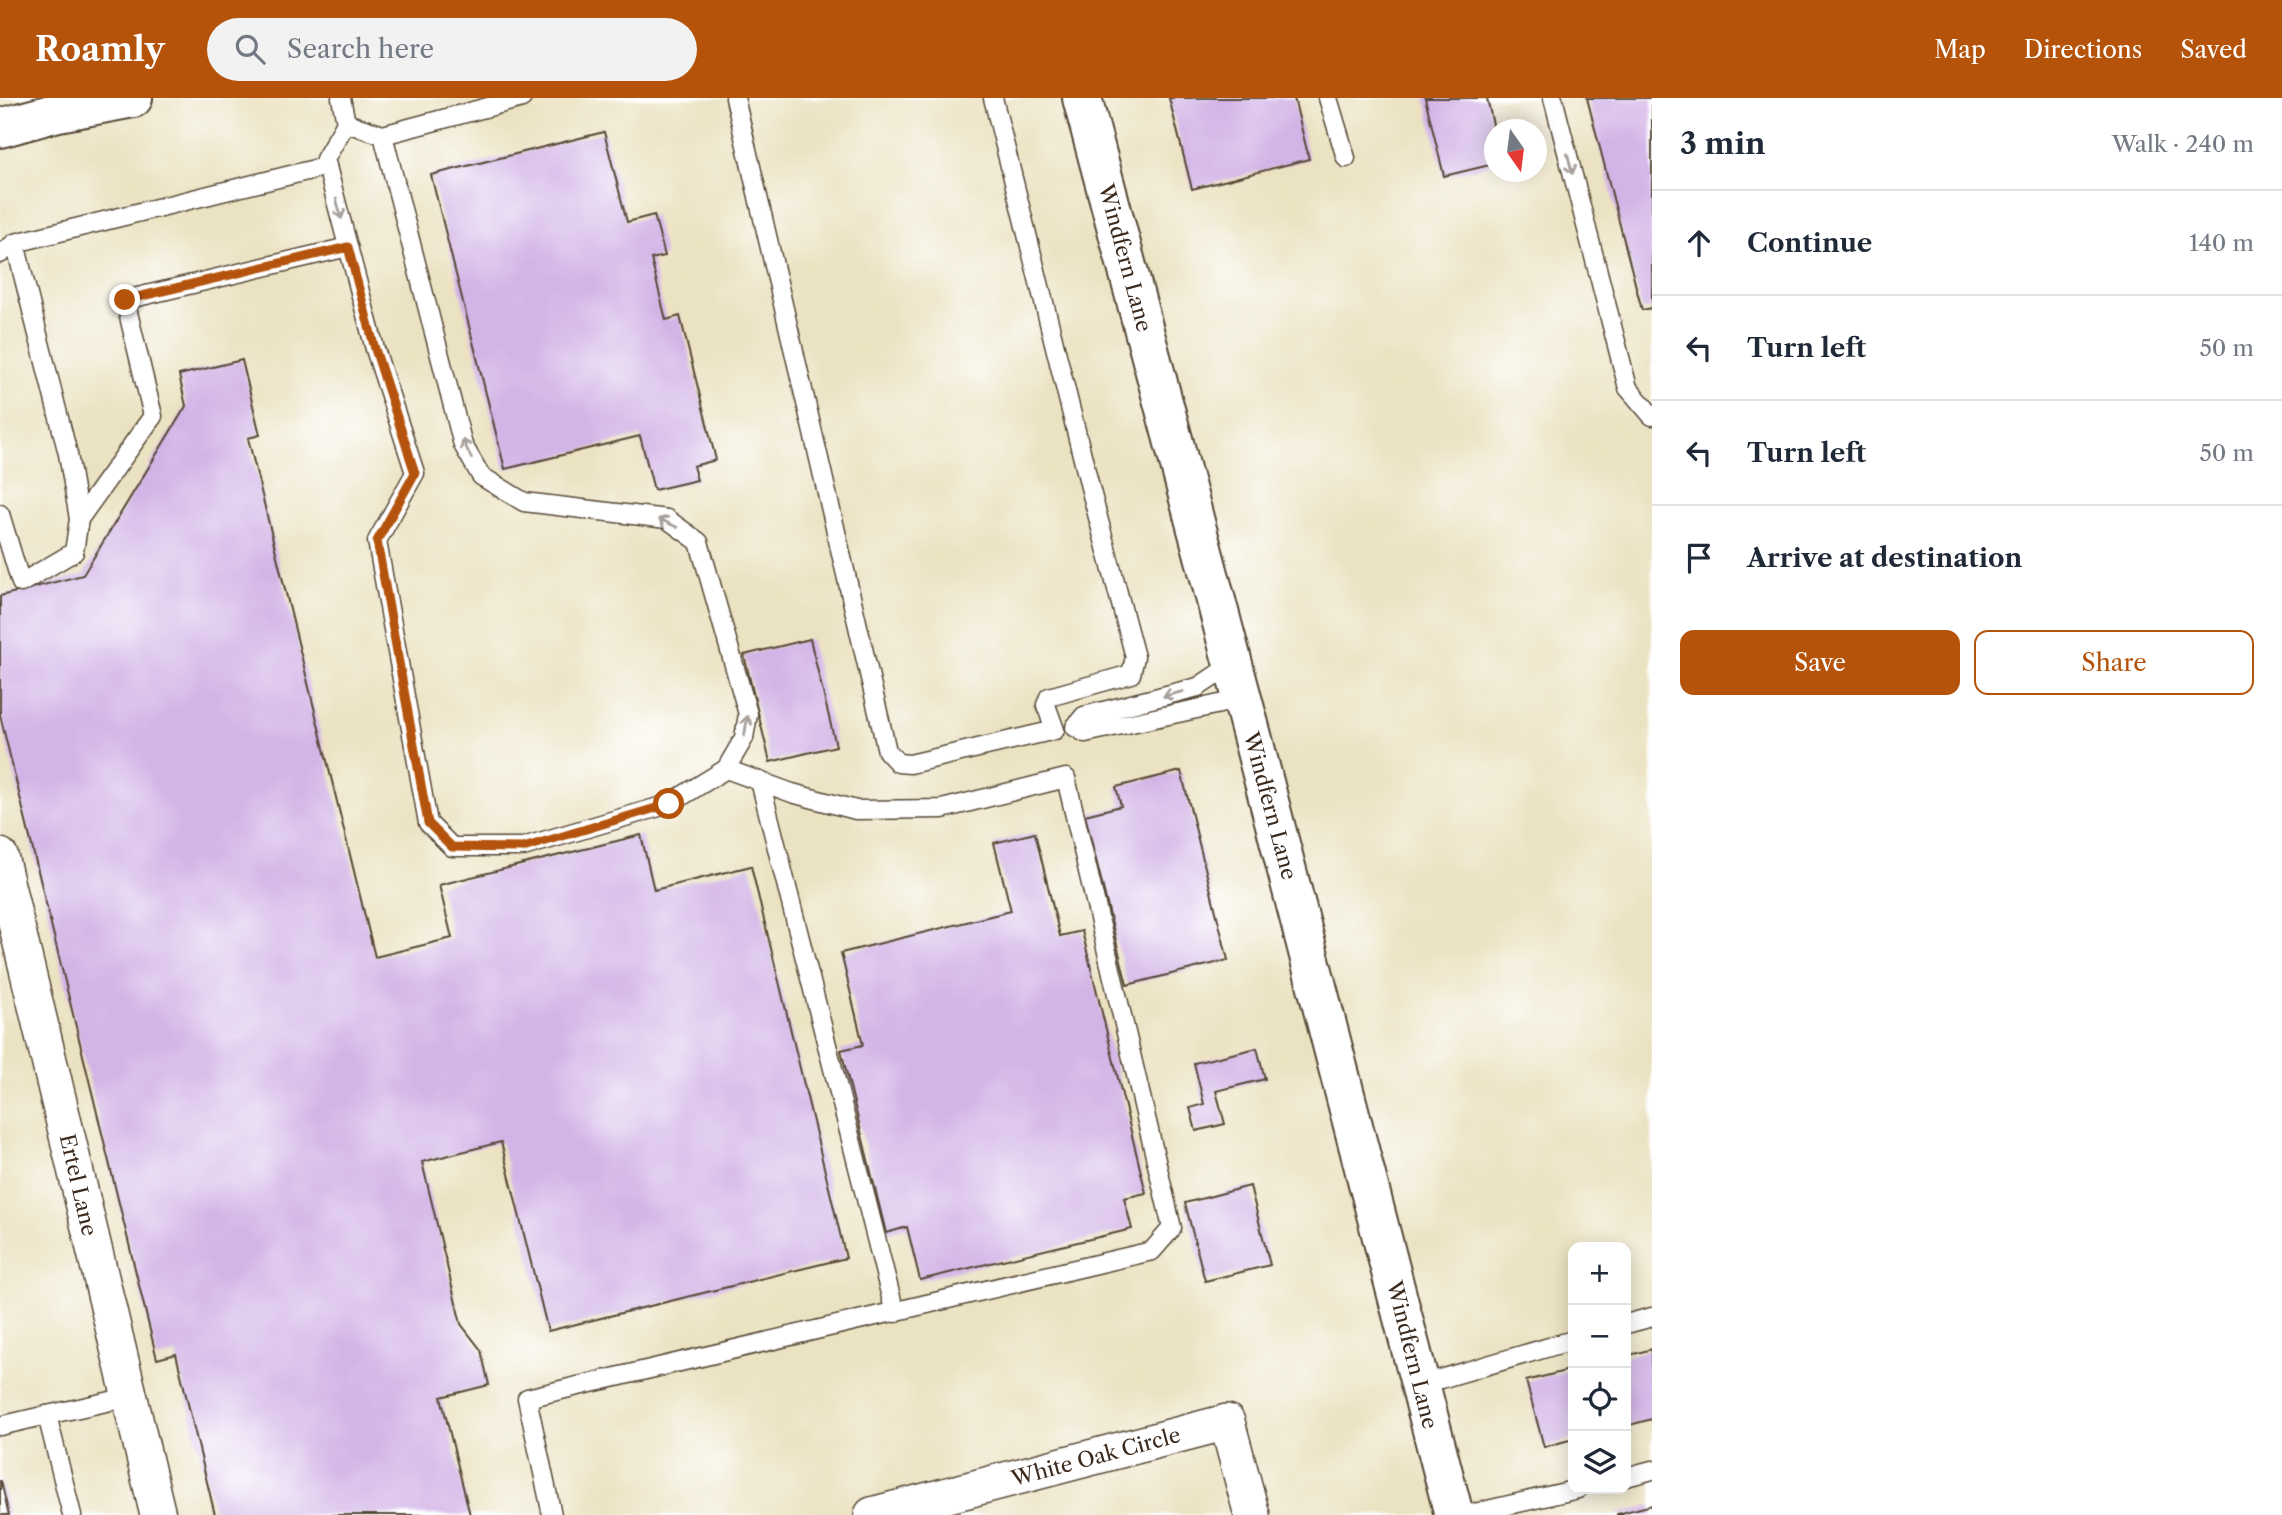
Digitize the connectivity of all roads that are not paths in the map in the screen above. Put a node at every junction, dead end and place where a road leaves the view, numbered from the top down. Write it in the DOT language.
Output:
graph roads {
  1 [pos="132,98"];
  2 [pos="341,98"];
  3 [pos="522,98"];
  4 [pos="735,98"];
  5 [pos="993,98"];
  6 [pos="1082,98"];
  7 [pos="1328,98"];
  8 [pos="1553,98"];
  9 [pos="1,124"];
  10 [pos="346,124"];
  11 [pos="383,135"];
  12 [pos="1346,158"];
  13 [pos="327,166"];
  14 [pos="15,243"];
  15 [pos="348,247"];
  16 [pos="0,254"];
  17 [pos="1652,416"];
  18 [pos="0,514"];
  19 [pos="79,519"];
  20 [pos="1238,681"];
  21 [pos="1075,727"];
  22 [pos="1055,730"];
  23 [pos="726,769"];
  24 [pos="760,781"];
  25 [pos="0,856"];
  26 [pos="894,1313"];
  27 [pos="1652,1317"];
  28 [pos="1631,1323"];
  29 [pos="1568,1341"];
  30 [pos="1420,1385"];
  31 [pos="129,1396"];
  32 [pos="47,1415"];
  33 [pos="0,1426"];
  34 [pos="1652,1470"];
  35 [pos="1631,1476"];
  36 [pos="1568,1493"];
  37 [pos="1535,1507"];
  38 [pos="72,1515"];
  39 [pos="158,1515"];
  40 [pos="552,1515"];
  41 [pos="873,1515"];
  42 [pos="1252,1515"];
  43 [pos="1454,1515"];
  44 [pos="1466,1515"];
  1 -- 9 [label="street"];
  2 -- 10 [label="lane"];
  3 -- 11 [label="lane"];
  4 -- 22 [label="lane"];
  5 -- 22 [label="lane"];
  6 -- 20 [label="street, Windfern Lane"];
  7 -- 12 [label="lane"];
  8 -- 17 [label="lane, one-way"];
  10 -- 11 [label="lane"];
  10 -- 13 [label="lane"];
  23 -- 11 [label="lane, one-way"];
  13 -- 14 [label="lane"];
  13 -- 15 [label="lane, one-way"];
  14 -- 16 [label="lane"];
  14 -- 19 [label="lane"];
  15 -- 19 [label="lane"];
  15 -- 23 [label="lane"];
  18 -- 19 [label="lane"];
  20 -- 21 [label="lane, one-way"];
  20 -- 21 [label="lane"];
  20 -- 30 [label="street, Windfern Lane"];
  21 -- 22 [label="lane"];
  23 -- 24 [label="lane"];
  24 -- 26 [label="lane"];
  24 -- 26 [label="lane"];
  25 -- 31 [label="street, Ertel Lane"];
  26 -- 40 [label="lane"];
  27 -- 28 [label="lane"];
  29 -- 30 [label="lane"];
  30 -- 43 [label="street, Windfern Lane"];
  31 -- 32 [label="lane"];
  31 -- 39 [label="street, Ertel Lane"];
  32 -- 33 [label="lane"];
  32 -- 38 [label="lane"];
  34 -- 35 [label="lane"];
  36 -- 37 [label="lane"];
  37 -- 44 [label="lane"];
  41 -- 42 [label="street, White Oak Circle"];
}
